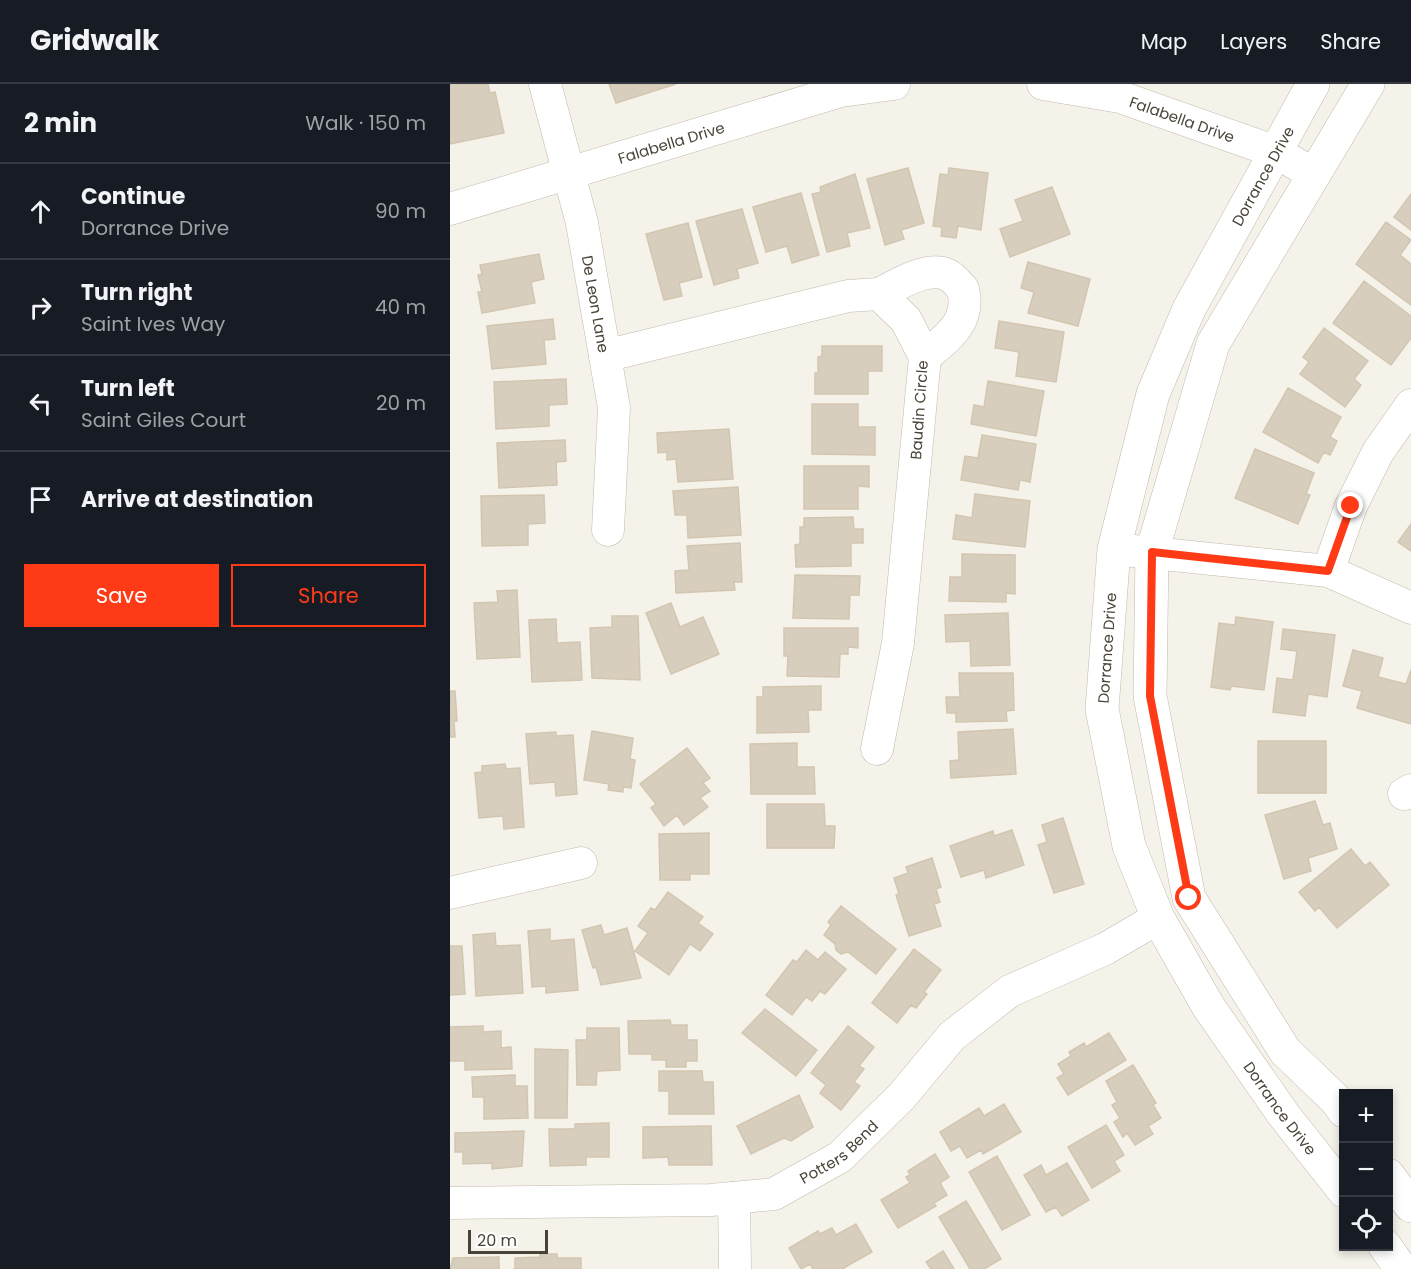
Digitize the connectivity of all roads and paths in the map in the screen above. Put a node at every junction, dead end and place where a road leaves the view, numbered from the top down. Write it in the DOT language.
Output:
graph roads {
  1 [pos="545,84"];
  2 [pos="894,84"];
  3 [pos="1044,84"];
  4 [pos="1312,84"];
  5 [pos="1368,84"];
  6 [pos="1276,152"];
  7 [pos="567,172"];
  8 [pos="1313,174"];
  9 [pos="450,209"];
  10 [pos="879,294"];
  11 [pos="605,356"];
  12 [pos="925,357"];
  13 [pos="1411,405"];
  14 [pos="609,530"];
  15 [pos="1114,549"];
  16 [pos="1152,552"];
  17 [pos="1328,571"];
  18 [pos="1411,608"];
  19 [pos="877,749"];
  20 [pos="581,864"];
  21 [pos="450,893"];
  22 [pos="1189,898"];
  23 [pos="1158,918"];
  24 [pos="1339,1106"];
  25 [pos="1393,1181"];
  26 [pos="1339,1185"];
  27 [pos="734,1198"];
  28 [pos="450,1203"];
  29 [pos="1411,1206"];
  30 [pos="1388,1251"];
  31 [pos="735,1269"];
  32 [pos="1401,1269"];
  1 -- 7 [label="street, De Leon Lane"];
  2 -- 7 [label="street, Falabella Drive"];
  3 -- 6 [label="street, Falabella Drive"];
  4 -- 6 [label="street, Dorrance Drive"];
  5 -- 8 [label="street"];
  6 -- 8 [label="street, Falabella Drive"];
  6 -- 15 [label="street, Dorrance Drive"];
  7 -- 9 [label="street, Falabella Drive"];
  7 -- 11 [label="street, De Leon Lane"];
  8 -- 16 [label="street"];
  10 -- 11 [label="street"];
  10 -- 12 [label="street, Baudin Circle"];
  10 -- 12 [label="street"];
  11 -- 14 [label="street, De Leon Lane"];
  12 -- 19 [label="street, Baudin Circle"];
  13 -- 17 [label="street"];
  15 -- 16 [label="street"];
  15 -- 23 [label="street, Dorrance Drive"];
  16 -- 17 [label="street"];
  16 -- 22 [label="street"];
  17 -- 18 [label="street"];
  20 -- 21 [label="street"];
  22 -- 23 [label="street"];
  22 -- 24 [label="street"];
  23 -- 26 [label="street, Dorrance Drive"];
  23 -- 27 [label="street, Potters Bend"];
  25 -- 29 [label="street"];
  27 -- 28 [label="street, Potters Bend"];
  27 -- 31 [label="street"];
  30 -- 32 [label="street"];
}
